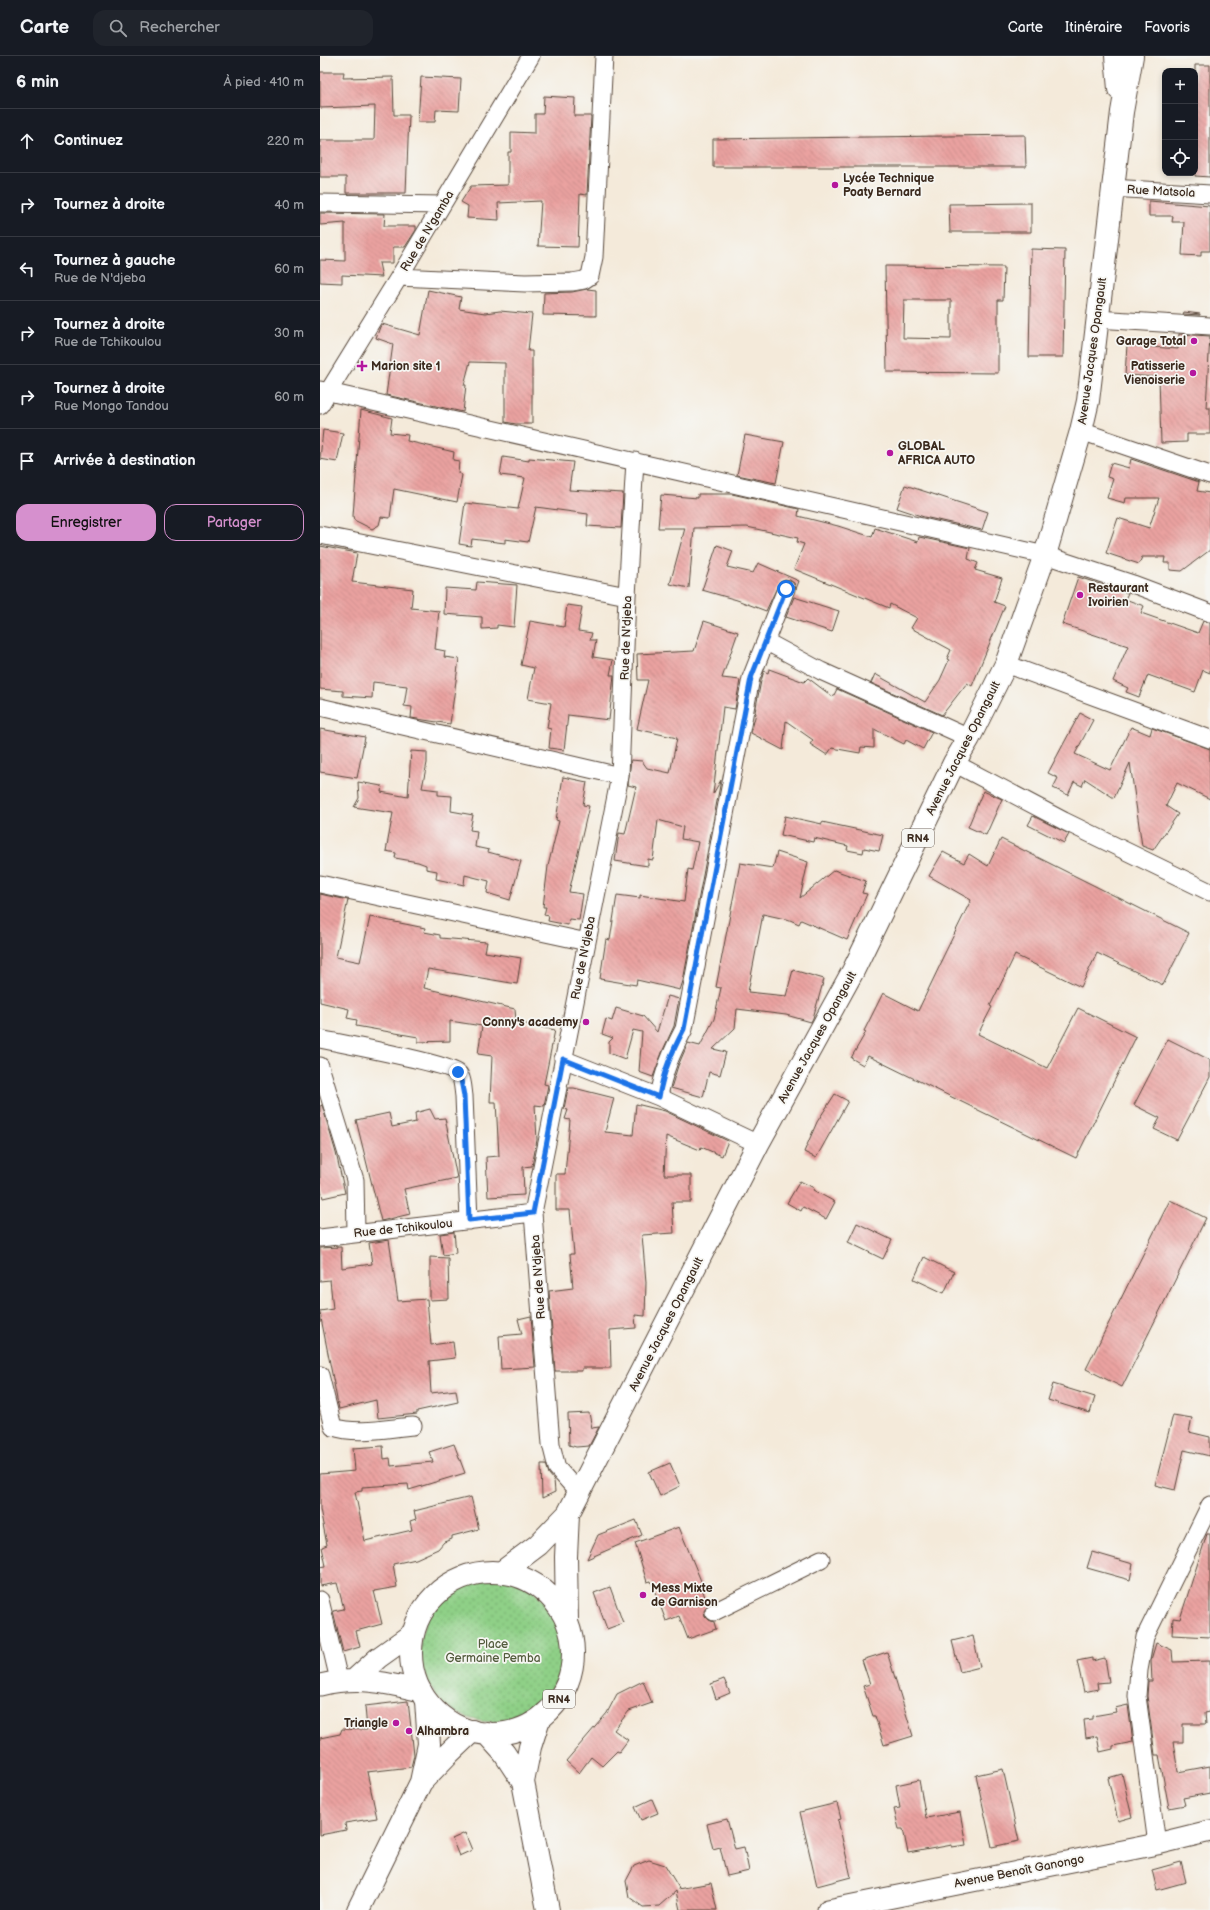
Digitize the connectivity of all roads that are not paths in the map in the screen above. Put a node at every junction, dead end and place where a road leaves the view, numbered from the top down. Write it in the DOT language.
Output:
graph roads {
  1 [pos="531,56"];
  2 [pos="604,56"];
  3 [pos="1116,56"];
  4 [pos="1132,56"];
  5 [pos="1122,112"];
  6 [pos="1112,188"];
  7 [pos="1210,194"];
  8 [pos="320,203"];
  9 [pos="442,205"];
  10 [pos="399,277"];
  11 [pos="1096,319"];
  12 [pos="1210,326"];
  13 [pos="323,396"];
  14 [pos="1081,431"];
  15 [pos="635,461"];
  16 [pos="1210,475"];
  17 [pos="320,535"];
  18 [pos="1046,555"];
  19 [pos="786,589"];
  20 [pos="627,596"];
  21 [pos="1210,613"];
  22 [pos="766,642"];
  23 [pos="1006,664"];
  24 [pos="320,707"];
  25 [pos="969,738"];
  26 [pos="1210,739"];
  27 [pos="954,763"];
  28 [pos="620,776"];
  29 [pos="320,884"];
  30 [pos="1210,892"];
  31 [pos="587,942"];
  32 [pos="320,1039"];
  33 [pos="563,1059"];
  34 [pos="320,1066"];
  35 [pos="659,1097"];
  36 [pos="758,1144"];
  37 [pos="533,1213"];
  38 [pos="469,1220"];
  39 [pos="356,1232"];
  40 [pos="320,1238"];
  41 [pos="320,1375"];
  42 [pos="413,1426"];
  43 [pos="579,1493"];
  44 [pos="1210,1505"];
  45 [pos="568,1514"];
  46 [pos="821,1559"];
  47 [pos="502,1572"];
  48 [pos="320,1600"];
  49 [pos="714,1612"];
  50 [pos="567,1621"];
  51 [pos="413,1633"];
  52 [pos="338,1681"];
  53 [pos="424,1696"];
  54 [pos="539,1719"];
  55 [pos="479,1732"];
  56 [pos="421,1782"];
  57 [pos="523,1782"];
  58 [pos="1210,1831"];
  59 [pos="1157,1844"];
  60 [pos="358,1910"];
  61 [pos="548,1910"];
  62 [pos="828,1910"];
  1 -- 9 [label="street, Rue de N'gamba"];
  2 -- 10 [label="street"];
  3 -- 5 [label="main road, RN4"];
  4 -- 5 [label="main road, Avenue Jacques Opangault / RN4"];
  5 -- 6 [label="main road, Avenue Jacques Opangault / RN4"];
  6 -- 7 [label="street, Rue Matsola"];
  6 -- 11 [label="main road, Avenue Jacques Opangault / RN4"];
  8 -- 9 [label="street"];
  9 -- 10 [label="street, Rue de N'gamba"];
  10 -- 13 [label="street, Rue de N'gamba"];
  11 -- 12 [label="street"];
  11 -- 14 [label="main road, Avenue Jacques Opangault / RN4"];
  13 -- 15 [label="street"];
  14 -- 16 [label="street"];
  14 -- 18 [label="main road, Avenue Jacques Opangault / RN4"];
  15 -- 18 [label="street"];
  15 -- 20 [label="street, Rue de N'djeba"];
  17 -- 20 [label="street"];
  18 -- 21 [label="street"];
  18 -- 23 [label="main road, Avenue Jacques Opangault / RN4"];
  19 -- 22 [label="street"];
  20 -- 28 [label="street, Rue de N'djeba"];
  22 -- 25 [label="street"];
  22 -- 35 [label="street"];
  23 -- 25 [label="main road, Avenue Jacques Opangault / RN4"];
  23 -- 26 [label="street"];
  24 -- 28 [label="street"];
  25 -- 27 [label="main road, Avenue Jacques Opangault / RN4"];
  27 -- 30 [label="street"];
  27 -- 36 [label="main road, Avenue Jacques Opangault / RN4"];
  28 -- 31 [label="street, Rue de N'djeba"];
  29 -- 31 [label="street"];
  31 -- 33 [label="street, Rue de N'djeba"];
  32 -- 38 [label="street"];
  33 -- 35 [label="street"];
  33 -- 37 [label="street, Rue de N'djeba"];
  34 -- 39 [label="street"];
  35 -- 36 [label="street"];
  36 -- 43 [label="main road, Avenue Jacques Opangault / RN4"];
  37 -- 38 [label="street, Rue de Tchikoulou"];
  37 -- 43 [label="street, Rue de N'djeba"];
  38 -- 39 [label="street, Rue de Tchikoulou"];
  39 -- 40 [label="street, Rue de Tchikoulou"];
  41 -- 42 [label="street"];
  43 -- 45 [label="main road, Avenue Jacques Opangault / RN4"];
  44 -- 59 [label="street"];
  45 -- 47 [label="main road, RN4"];
  45 -- 50 [label="main road, RN4"];
  46 -- 49 [label="street"];
  47 -- 50 [label="main road, RN4"];
  47 -- 51 [label="main road, RN4"];
  48 -- 52 [label="street"];
  50 -- 54 [label="main road, RN4"];
  51 -- 52 [label="street"];
  51 -- 53 [label="main road, RN4"];
  52 -- 53 [label="street"];
  53 -- 55 [label="main road, RN4"];
  53 -- 56 [label="main road"];
  54 -- 55 [label="main road, RN4"];
  54 -- 57 [label="main road, RN4"];
  55 -- 56 [label="main road"];
  55 -- 57 [label="main road, RN4"];
  56 -- 60 [label="main road"];
  57 -- 61 [label="main road, RN4"];
  58 -- 59 [label="street, Avenue Benoît Ganongo"];
  59 -- 62 [label="street, Avenue Benoît Ganongo"];
}
